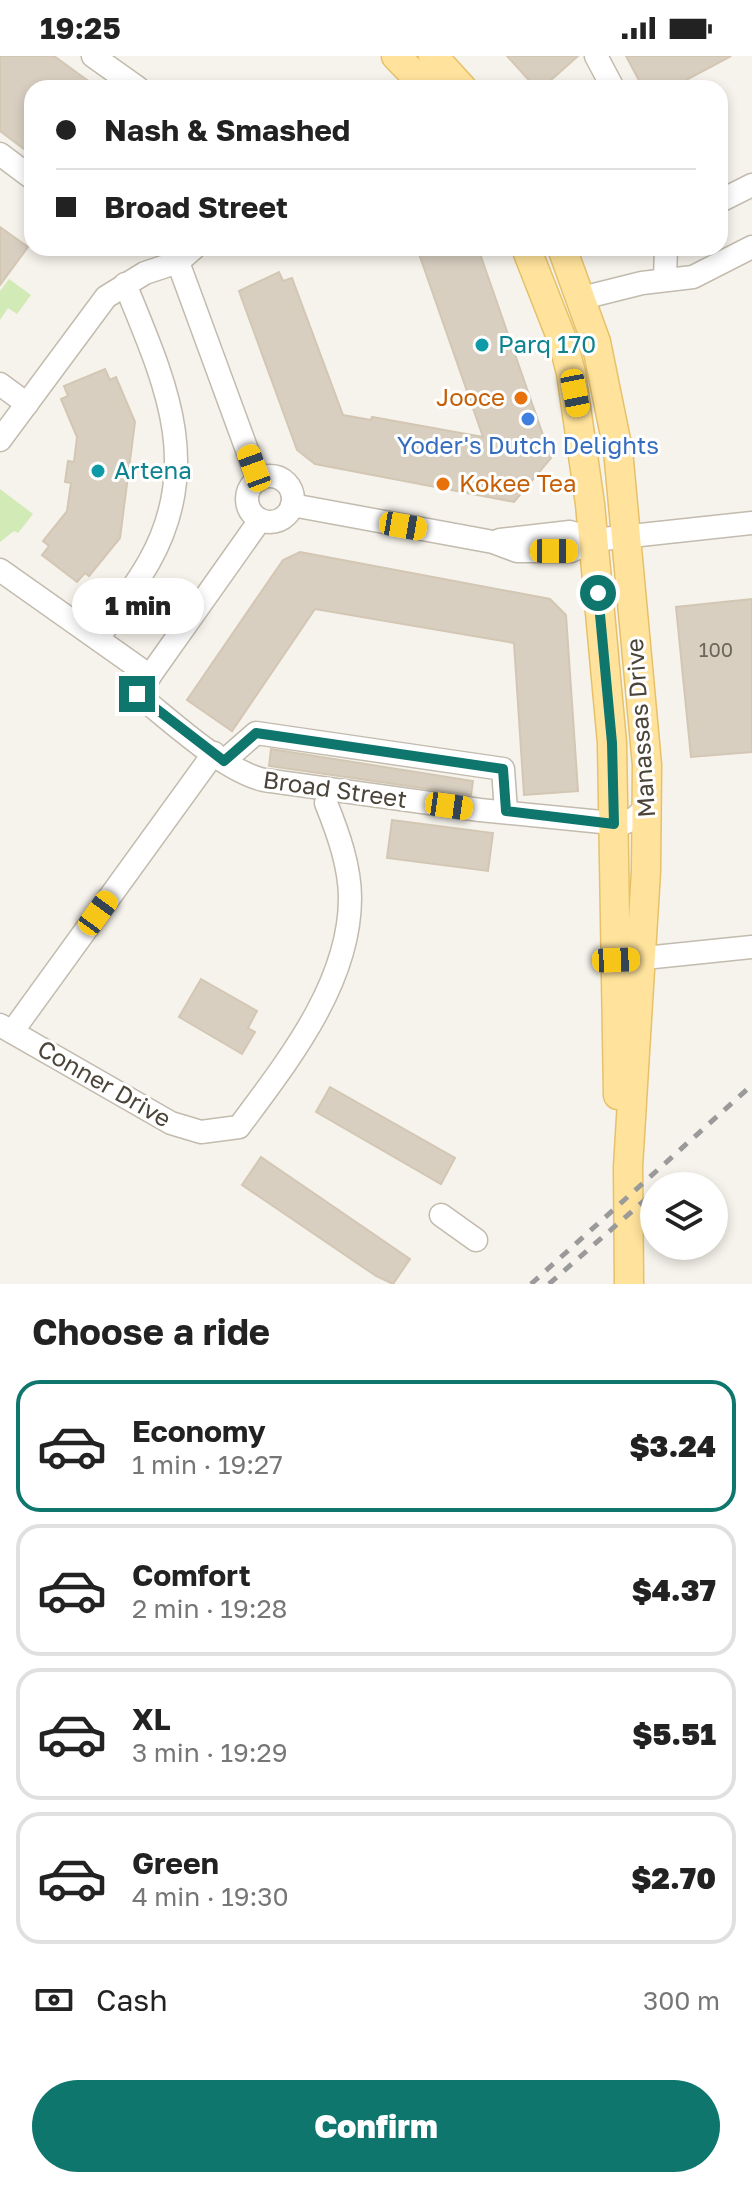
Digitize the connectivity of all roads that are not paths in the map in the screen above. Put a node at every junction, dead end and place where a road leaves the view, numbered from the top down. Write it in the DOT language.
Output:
graph roads {
  1 [pos="93,56"];
  2 [pos="396,56"];
  3 [pos="596,56"];
  4 [pos="435,79"];
  5 [pos="127,80"];
  6 [pos="609,80"];
  7 [pos="0,154"];
  8 [pos="24,172"];
  9 [pos="752,185"];
  10 [pos="728,197"];
  11 [pos="752,247"];
  12 [pos="184,256"];
  13 [pos="186,256"];
  14 [pos="529,256"];
  15 [pos="541,256"];
  16 [pos="565,256"];
  17 [pos="666,256"];
  18 [pos="665,279"];
  19 [pos="125,284"];
  20 [pos="582,298"];
  21 [pos="0,384"];
  22 [pos="27,404"];
  23 [pos="0,440"];
  24 [pos="258,480"];
  25 [pos="292,505"];
  26 [pos="260,520"];
  27 [pos="752,523"];
  28 [pos="625,536"];
  29 [pos="594,540"];
  30 [pos="0,570"];
  31 [pos="98,639"];
  32 [pos="150,676"];
  33 [pos="219,757"];
  34 [pos="326,803"];
  35 [pos="648,805"];
  36 [pos="506,811"];
  37 [pos="614,824"];
  38 [pos="752,947"];
  39 [pos="629,960"];
  40 [pos="6,1028"];
  41 [pos="441,1215"];
  42 [pos="476,1240"];
  43 [pos="629,1284"];
  1 -- 5 [label="street"];
  2 -- 4 [label="main road"];
  3 -- 6 [label="street"];
  7 -- 8 [label="street"];
  9 -- 10 [label="street"];
  11 -- 18 [label="street"];
  12 -- 19 [label="street"];
  13 -- 24 [label="street"];
  14 -- 29 [label="main road, Manassas Drive"];
  15 -- 20 [label="main road"];
  16 -- 20 [label="main road, Manassas Drive"];
  17 -- 18 [label="street"];
  18 -- 20 [label="street"];
  19 -- 22 [label="street"];
  19 -- 31 [label="street"];
  20 -- 28 [label="main road, Manassas Drive"];
  21 -- 22 [label="street"];
  22 -- 23 [label="street"];
  24 -- 25 [label="street"];
  24 -- 26 [label="street"];
  25 -- 26 [label="street"];
  25 -- 29 [label="street"];
  26 -- 32 [label="street"];
  27 -- 28 [label="street"];
  28 -- 29 [label="street"];
  28 -- 35 [label="main road, Manassas Drive"];
  29 -- 37 [label="main road, Manassas Drive"];
  30 -- 31 [label="street"];
  31 -- 32 [label="street"];
  32 -- 33 [label="street, Broad Street"];
  33 -- 36 [label="street, Broad Street"];
  33 -- 36 [label="street"];
  33 -- 40 [label="street"];
  34 -- 40 [label="street, Conner Drive"];
  35 -- 37 [label="street"];
  35 -- 39 [label="main road, Manassas Drive"];
  36 -- 37 [label="street, Broad Street"];
  37 -- 39 [label="main road, Manassas Drive"];
  38 -- 39 [label="street"];
  39 -- 43 [label="main road, Manassas Drive"];
  41 -- 42 [label="street"];
}
